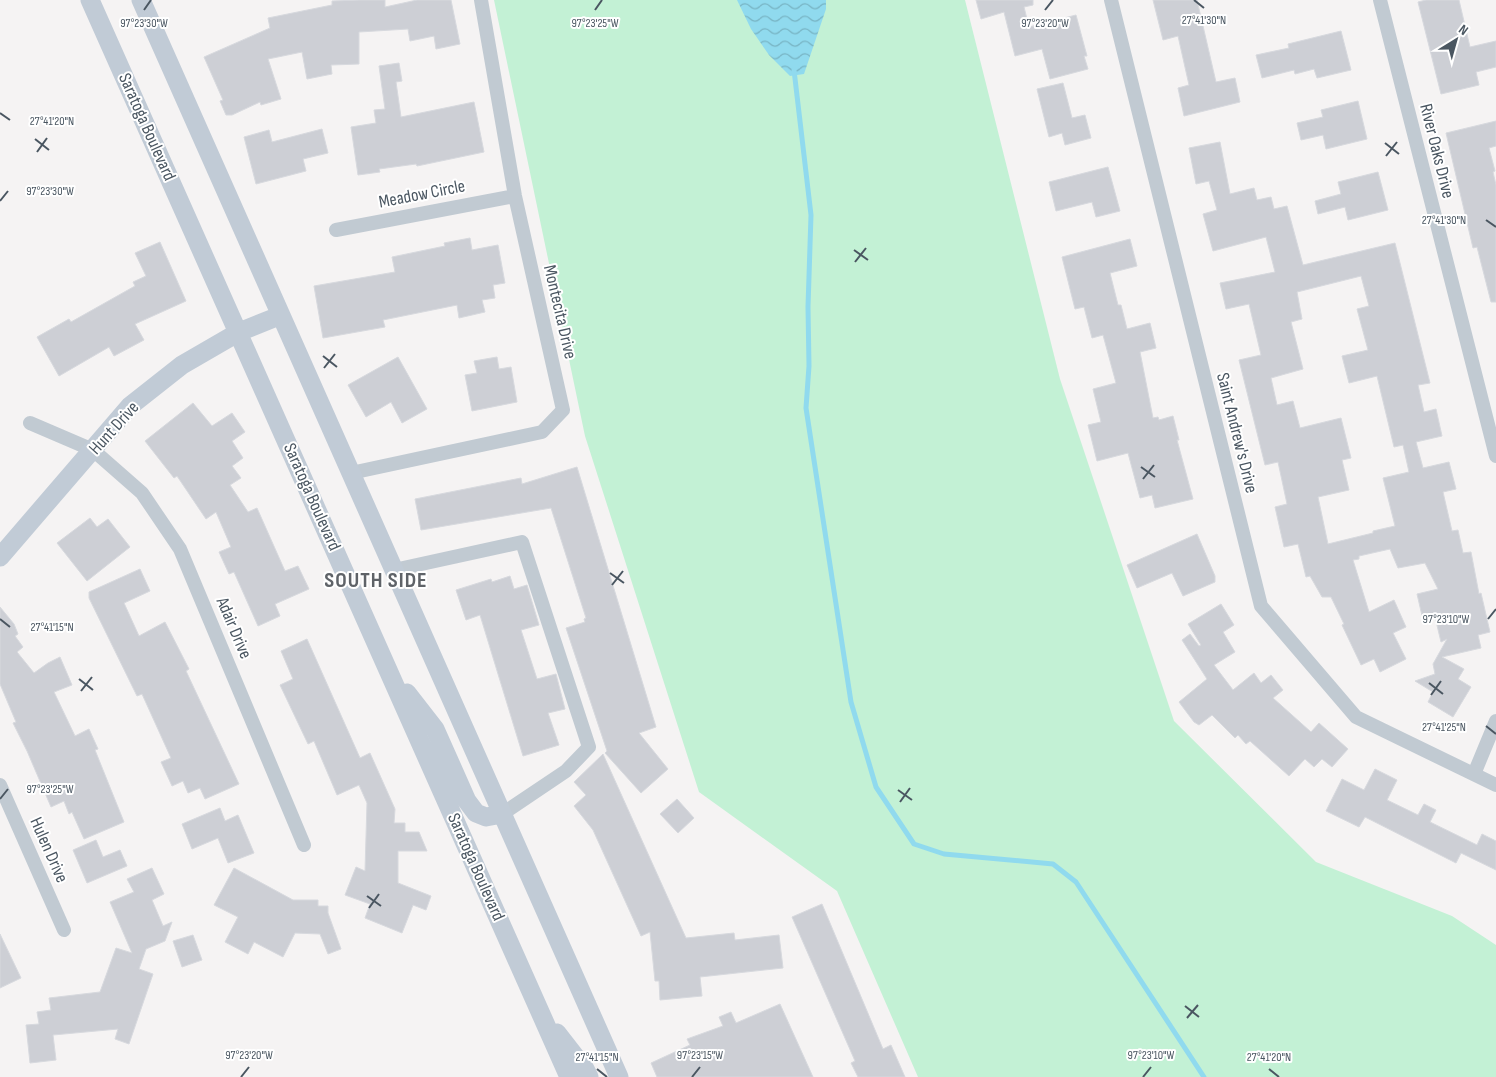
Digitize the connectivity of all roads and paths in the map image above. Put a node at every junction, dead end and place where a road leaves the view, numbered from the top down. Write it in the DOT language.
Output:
graph roads {
  1 [pos="90,0"];
  2 [pos="141,0"];
  3 [pos="481,0"];
  4 [pos="1112,0"];
  5 [pos="1380,0"];
  6 [pos="515,196"];
  7 [pos="336,230"];
  8 [pos="279,316"];
  9 [pos="239,332"];
  10 [pos="30,423"];
  11 [pos="93,450"];
  12 [pos="1496,456"];
  13 [pos="351,473"];
  14 [pos="0,557"];
  15 [pos="394,570"];
  16 [pos="388,668"];
  17 [pos="1496,721"];
  18 [pos="1474,774"];
  19 [pos="0,785"];
  20 [pos="1496,785"];
  21 [pos="502,814"];
  22 [pos="304,845"];
  23 [pos="64,930"];
  24 [pos="539,1010"];
  25 [pos="569,1077"];
  26 [pos="588,1077"];
  27 [pos="619,1077"];
  1 -- 9 [label="main road, Saratoga Boulevard"];
  2 -- 8 [label="main road"];
  3 -- 6 [label="street, Montecita Drive"];
  4 -- 18 [label="street, Saint Andrew's Drive"];
  5 -- 12 [label="street, River Oaks Drive"];
  6 -- 7 [label="street, Meadow Circle"];
  6 -- 13 [label="street, Montecita Drive"];
  8 -- 9 [label="main road, Hunt Drive"];
  8 -- 13 [label="main road"];
  9 -- 11 [label="main road, Hunt Drive"];
  9 -- 16 [label="main road, Saratoga Boulevard"];
  10 -- 11 [label="street, Adair Drive"];
  11 -- 14 [label="main road, Hunt Drive"];
  11 -- 22 [label="street, Adair Drive"];
  13 -- 15 [label="main road"];
  15 -- 21 [label="main road"];
  15 -- 21 [label="street"];
  16 -- 21 [label="main road"];
  16 -- 24 [label="main road, Saratoga Boulevard"];
  17 -- 18 [label="street"];
  18 -- 20 [label="street, Saint Andrew's Drive"];
  19 -- 23 [label="street, Hulen Drive"];
  21 -- 27 [label="main road"];
  24 -- 25 [label="main road, Saratoga Boulevard"];
  24 -- 26 [label="main road"];
}
